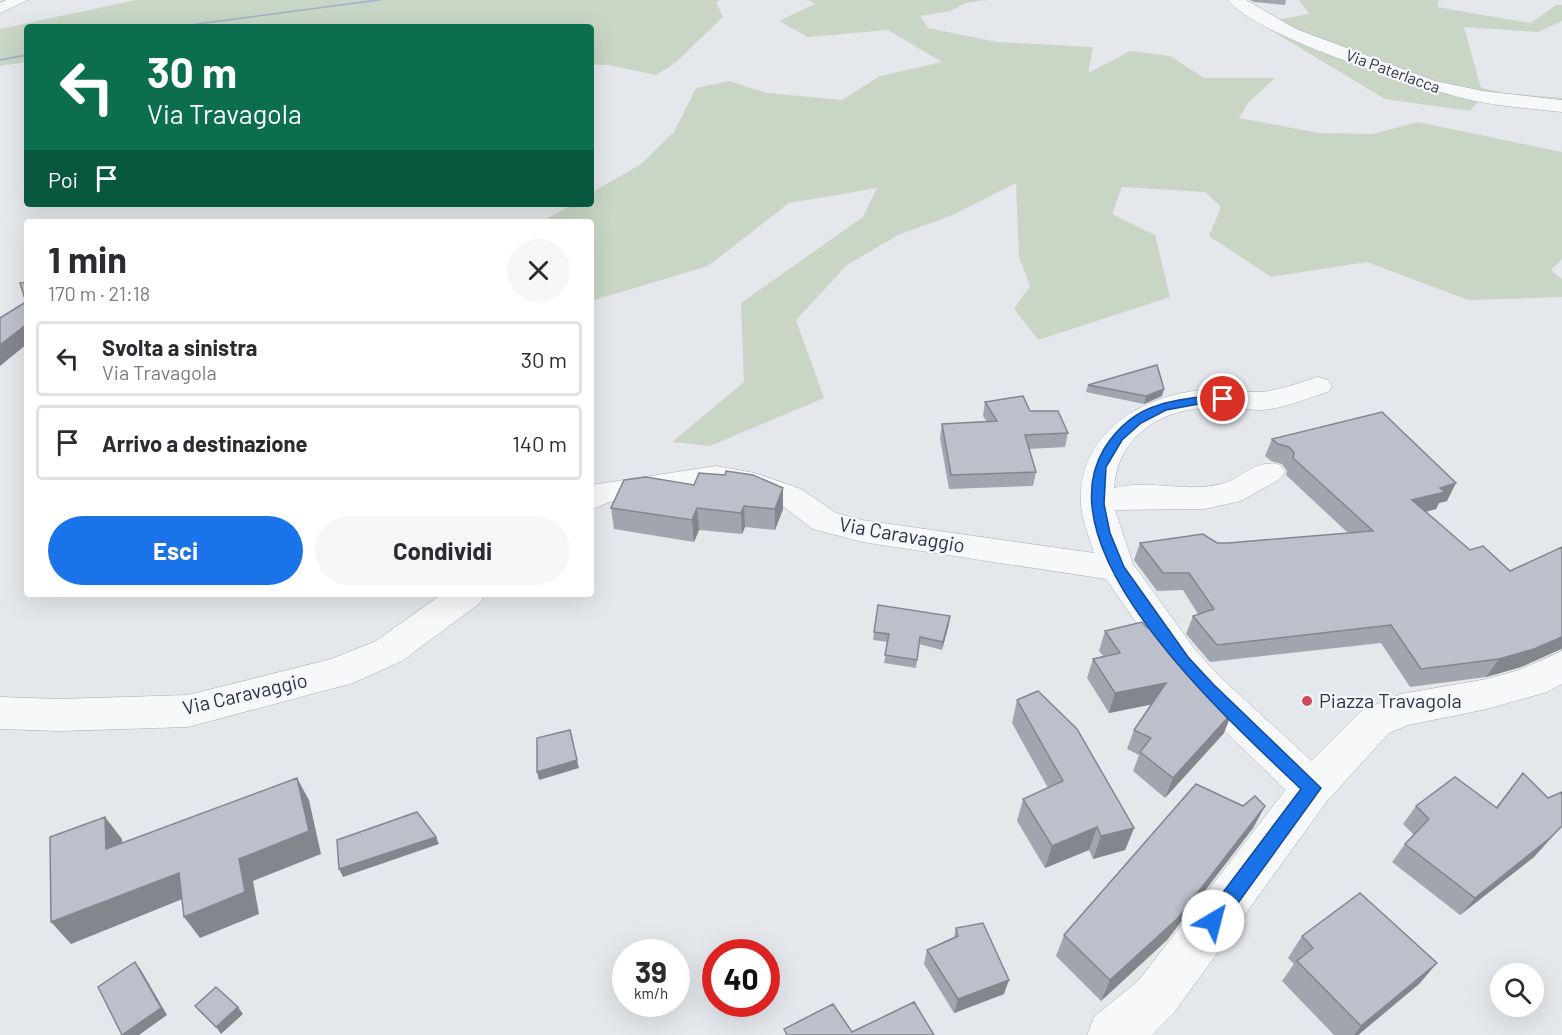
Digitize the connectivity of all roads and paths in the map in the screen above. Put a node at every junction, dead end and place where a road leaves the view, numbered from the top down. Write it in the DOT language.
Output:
graph roads {
  1 [pos="20,0"];
  2 [pos="1236,0"];
  3 [pos="0,8"];
  4 [pos="1562,106"];
  5 [pos="1318,386"];
  6 [pos="1269,472"];
  7 [pos="594,497"];
  8 [pos="1097,504"];
  9 [pos="1117,568"];
  10 [pos="462,597"];
  11 [pos="1547,674"];
  12 [pos="0,713"];
  13 [pos="1312,788"];
  14 [pos="1112,1035"];
  1 -- 3 [label="street"];
  2 -- 4 [label="street, Via Paterlacca"];
  5 -- 8 [label="street"];
  6 -- 8 [label="street"];
  7 -- 9 [label="street, Via Caravaggio"];
  8 -- 9 [label="street"];
  9 -- 13 [label="street"];
  10 -- 12 [label="street, Via Caravaggio"];
  11 -- 13 [label="street"];
  13 -- 14 [label="street"];
}
